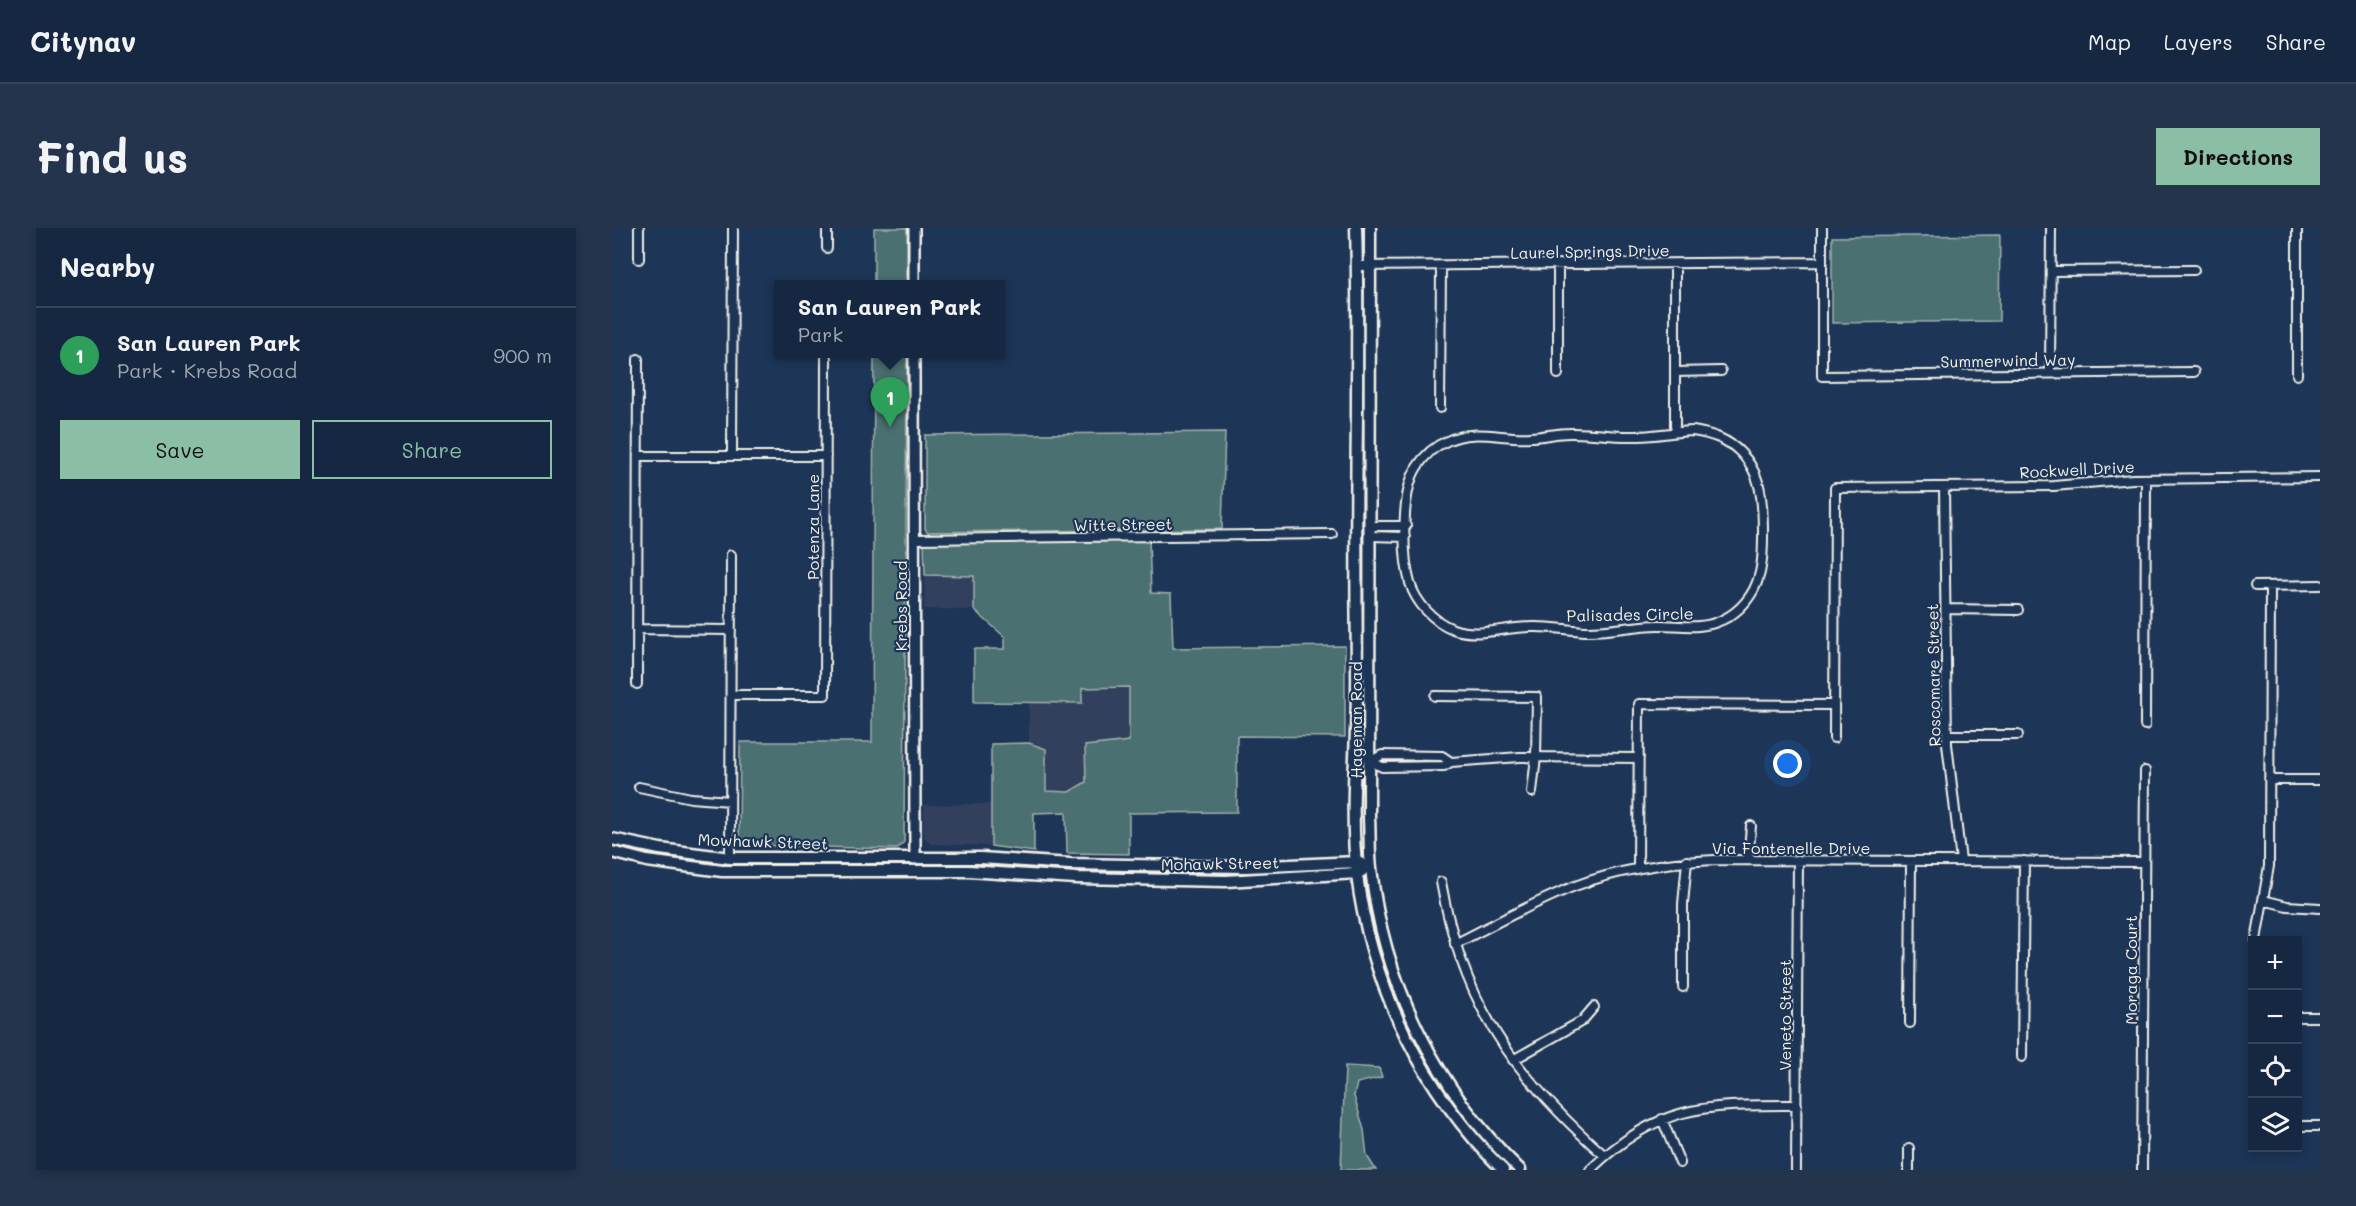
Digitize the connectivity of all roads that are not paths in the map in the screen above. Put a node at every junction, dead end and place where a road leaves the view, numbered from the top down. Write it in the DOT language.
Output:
graph roads {
  1 [pos="639,228"];
  2 [pos="733,228"];
  3 [pos="827,228"];
  4 [pos="914,228"];
  5 [pos="1356,228"];
  6 [pos="1370,228"];
  7 [pos="1822,228"];
  8 [pos="2051,228"];
  9 [pos="2297,228"];
  10 [pos="827,248"];
  11 [pos="639,259"];
  12 [pos="1822,262"];
  13 [pos="1675,264"];
  14 [pos="1558,265"];
  15 [pos="1357,266"];
  16 [pos="1372,266"];
  17 [pos="1441,266"];
  18 [pos="2194,270"];
  19 [pos="2051,271"];
  20 [pos="914,280"];
  21 [pos="826,358"];
  22 [pos="914,358"];
  23 [pos="638,359"];
  24 [pos="1721,371"];
  25 [pos="1675,372"];
  26 [pos="2194,372"];
  27 [pos="1558,374"];
  28 [pos="2050,374"];
  29 [pos="2296,375"];
  30 [pos="1440,408"];
  31 [pos="1675,426"];
  32 [pos="638,456"];
  33 [pos="732,456"];
  34 [pos="826,456"];
  35 [pos="1356,459"];
  36 [pos="2320,477"];
  37 [pos="2146,479"];
  38 [pos="1944,487"];
  39 [pos="1392,526"];
  40 [pos="1406,526"];
  41 [pos="1371,531"];
  42 [pos="1332,534"];
  43 [pos="1392,536"];
  44 [pos="1405,537"];
  45 [pos="915,539"];
  46 [pos="731,555"];
  47 [pos="2320,585"];
  48 [pos="2255,586"];
  49 [pos="2270,586"];
  50 [pos="1946,609"];
  51 [pos="2018,610"];
  52 [pos="637,629"];
  53 [pos="731,630"];
  54 [pos="1358,683"];
  55 [pos="637,684"];
  56 [pos="731,695"];
  57 [pos="1436,696"];
  58 [pos="1834,705"];
  59 [pos="2145,725"];
  60 [pos="1947,735"];
  61 [pos="2018,735"];
  62 [pos="1834,738"];
  63 [pos="1536,757"];
  64 [pos="1639,758"];
  65 [pos="1371,761"];
  66 [pos="2145,771"];
  67 [pos="2269,780"];
  68 [pos="2320,780"];
  69 [pos="639,787"];
  70 [pos="1532,792"];
  71 [pos="730,801"];
  72 [pos="1751,826"];
  73 [pos="612,839"];
  74 [pos="612,852"];
  75 [pos="730,858"];
  76 [pos="640,859"];
  77 [pos="915,859"];
  78 [pos="1748,860"];
  79 [pos="1798,860"];
  80 [pos="1687,861"];
  81 [pos="1911,861"];
  82 [pos="1961,861"];
  83 [pos="2024,861"];
  84 [pos="1357,862"];
  85 [pos="2144,862"];
  86 [pos="1371,867"];
  87 [pos="1638,868"];
  88 [pos="808,871"];
  89 [pos="1357,873"];
  90 [pos="1441,882"];
  91 [pos="2263,900"];
  92 [pos="2320,908"];
  93 [pos="2257,936"];
  94 [pos="1455,944"];
  95 [pos="1683,987"];
  96 [pos="1594,1007"];
  97 [pos="2302,1017"];
  98 [pos="2320,1017"];
  99 [pos="1910,1023"];
  100 [pos="2022,1057"];
  101 [pos="1513,1060"];
  102 [pos="1797,1105"];
  103 [pos="1662,1119"];
  104 [pos="2302,1126"];
  105 [pos="2320,1126"];
  106 [pos="1909,1148"];
  107 [pos="1605,1156"];
  108 [pos="1680,1163"];
  109 [pos="1503,1170"];
  110 [pos="1520,1170"];
  111 [pos="1590,1170"];
  112 [pos="1796,1170"];
  113 [pos="1909,1170"];
  114 [pos="2142,1170"];
  1 -- 11 [label="street"];
  2 -- 33 [label="street"];
  3 -- 10 [label="street"];
  4 -- 20 [label="street"];
  5 -- 15 [label="main road, Hageman Road"];
  6 -- 16 [label="main road, Hageman Road"];
  7 -- 12 [label="street"];
  8 -- 19 [label="street"];
  9 -- 29 [label="street"];
  12 -- 13 [label="street, Laurel Springs Drive"];
  12 -- 28 [label="street, Summerwind Way"];
  13 -- 14 [label="street, Laurel Springs Drive"];
  13 -- 25 [label="street"];
  14 -- 17 [label="street, Laurel Springs Drive"];
  14 -- 27 [label="street"];
  15 -- 16 [label="street, Laurel Springs Drive"];
  15 -- 35 [label="main road, Hageman Road"];
  16 -- 17 [label="street, Laurel Springs Drive"];
  16 -- 41 [label="main road, Hageman Road"];
  17 -- 30 [label="street"];
  18 -- 19 [label="street"];
  19 -- 28 [label="street"];
  21 -- 34 [label="street, Potenza Lane"];
  22 -- 45 [label="street, Krebs Road"];
  23 -- 32 [label="street"];
  24 -- 25 [label="street"];
  25 -- 31 [label="street"];
  26 -- 28 [label="street, Summerwind Way"];
  32 -- 33 [label="street"];
  32 -- 52 [label="street"];
  33 -- 34 [label="street"];
  34 -- 56 [label="street, Potenza Lane"];
  35 -- 41 [label="main road"];
  35 -- 54 [label="main road, Hageman Road"];
  36 -- 37 [label="street, Rockwell Drive"];
  37 -- 38 [label="street, Rockwell Drive"];
  37 -- 59 [label="street"];
  38 -- 50 [label="street, Roscomare Street"];
  38 -- 58 [label="street, Rockwell Drive"];
  39 -- 40 [label="street"];
  39 -- 41 [label="street"];
  39 -- 43 [label="street"];
  40 -- 44 [label="street, Palisades Circle"];
  40 -- 44 [label="street, Palisades Circle"];
  41 -- 43 [label="street"];
  41 -- 65 [label="main road, Hageman Road"];
  42 -- 45 [label="street, Witte Street"];
  43 -- 44 [label="street"];
  45 -- 77 [label="street, Krebs Road"];
  46 -- 53 [label="street"];
  47 -- 49 [label="street"];
  48 -- 49 [label="street"];
  49 -- 67 [label="street"];
  50 -- 51 [label="street"];
  50 -- 60 [label="street, Roscomare Street"];
  52 -- 53 [label="street"];
  52 -- 55 [label="street"];
  53 -- 56 [label="street"];
  54 -- 65 [label="main road"];
  54 -- 84 [label="main road, Hageman Road"];
  56 -- 71 [label="street"];
  57 -- 63 [label="street"];
  58 -- 62 [label="street"];
  58 -- 64 [label="street"];
  60 -- 61 [label="street"];
  60 -- 82 [label="street, Roscomare Street"];
  63 -- 64 [label="street"];
  63 -- 65 [label="street"];
  63 -- 70 [label="street"];
  64 -- 87 [label="street"];
  65 -- 86 [label="main road, Hageman Road"];
  66 -- 85 [label="street, Moraga Court"];
  67 -- 68 [label="street"];
  67 -- 91 [label="street"];
  69 -- 71 [label="street"];
  71 -- 75 [label="street"];
  72 -- 78 [label="street"];
  73 -- 75 [label="main road, Mowhawk Street"];
  74 -- 76 [label="main road, Mohawk Street"];
  75 -- 76 [label="main road"];
  75 -- 77 [label="main road, Mowhawk Street"];
  76 -- 88 [label="main road, Mohawk Street"];
  77 -- 84 [label="main road, Mohawk Street"];
  77 -- 88 [label="main road"];
  78 -- 79 [label="street, Via Fontenelle Drive"];
  78 -- 80 [label="street, Via Fontenelle Drive"];
  79 -- 81 [label="street, Via Fontenelle Drive"];
  79 -- 102 [label="street, Veneto Street"];
  80 -- 87 [label="street, Via Fontenelle Drive"];
  80 -- 95 [label="street"];
  81 -- 82 [label="street, Via Fontenelle Drive"];
  81 -- 99 [label="street"];
  82 -- 83 [label="street, Via Fontenelle Drive"];
  83 -- 85 [label="street, Via Fontenelle Drive"];
  83 -- 100 [label="street"];
  84 -- 86 [label="main road, Mohawk Street"];
  84 -- 89 [label="main road, Hageman Road"];
  85 -- 114 [label="street, Moraga Court"];
  86 -- 89 [label="main road, Mohawk Street"];
  86 -- 110 [label="main road, Hageman Road"];
  87 -- 94 [label="street, Via Fontenelle Drive"];
  88 -- 89 [label="main road, Mohawk Street"];
  89 -- 109 [label="main road, Hageman Road"];
  90 -- 94 [label="street"];
  91 -- 92 [label="street"];
  91 -- 93 [label="street"];
  94 -- 101 [label="street"];
  96 -- 101 [label="street"];
  97 -- 98 [label="street"];
  101 -- 107 [label="street"];
  102 -- 103 [label="street"];
  102 -- 112 [label="street, Veneto Street"];
  103 -- 107 [label="street"];
  103 -- 108 [label="street"];
  104 -- 105 [label="street"];
  106 -- 113 [label="street"];
  107 -- 111 [label="street"];
}
